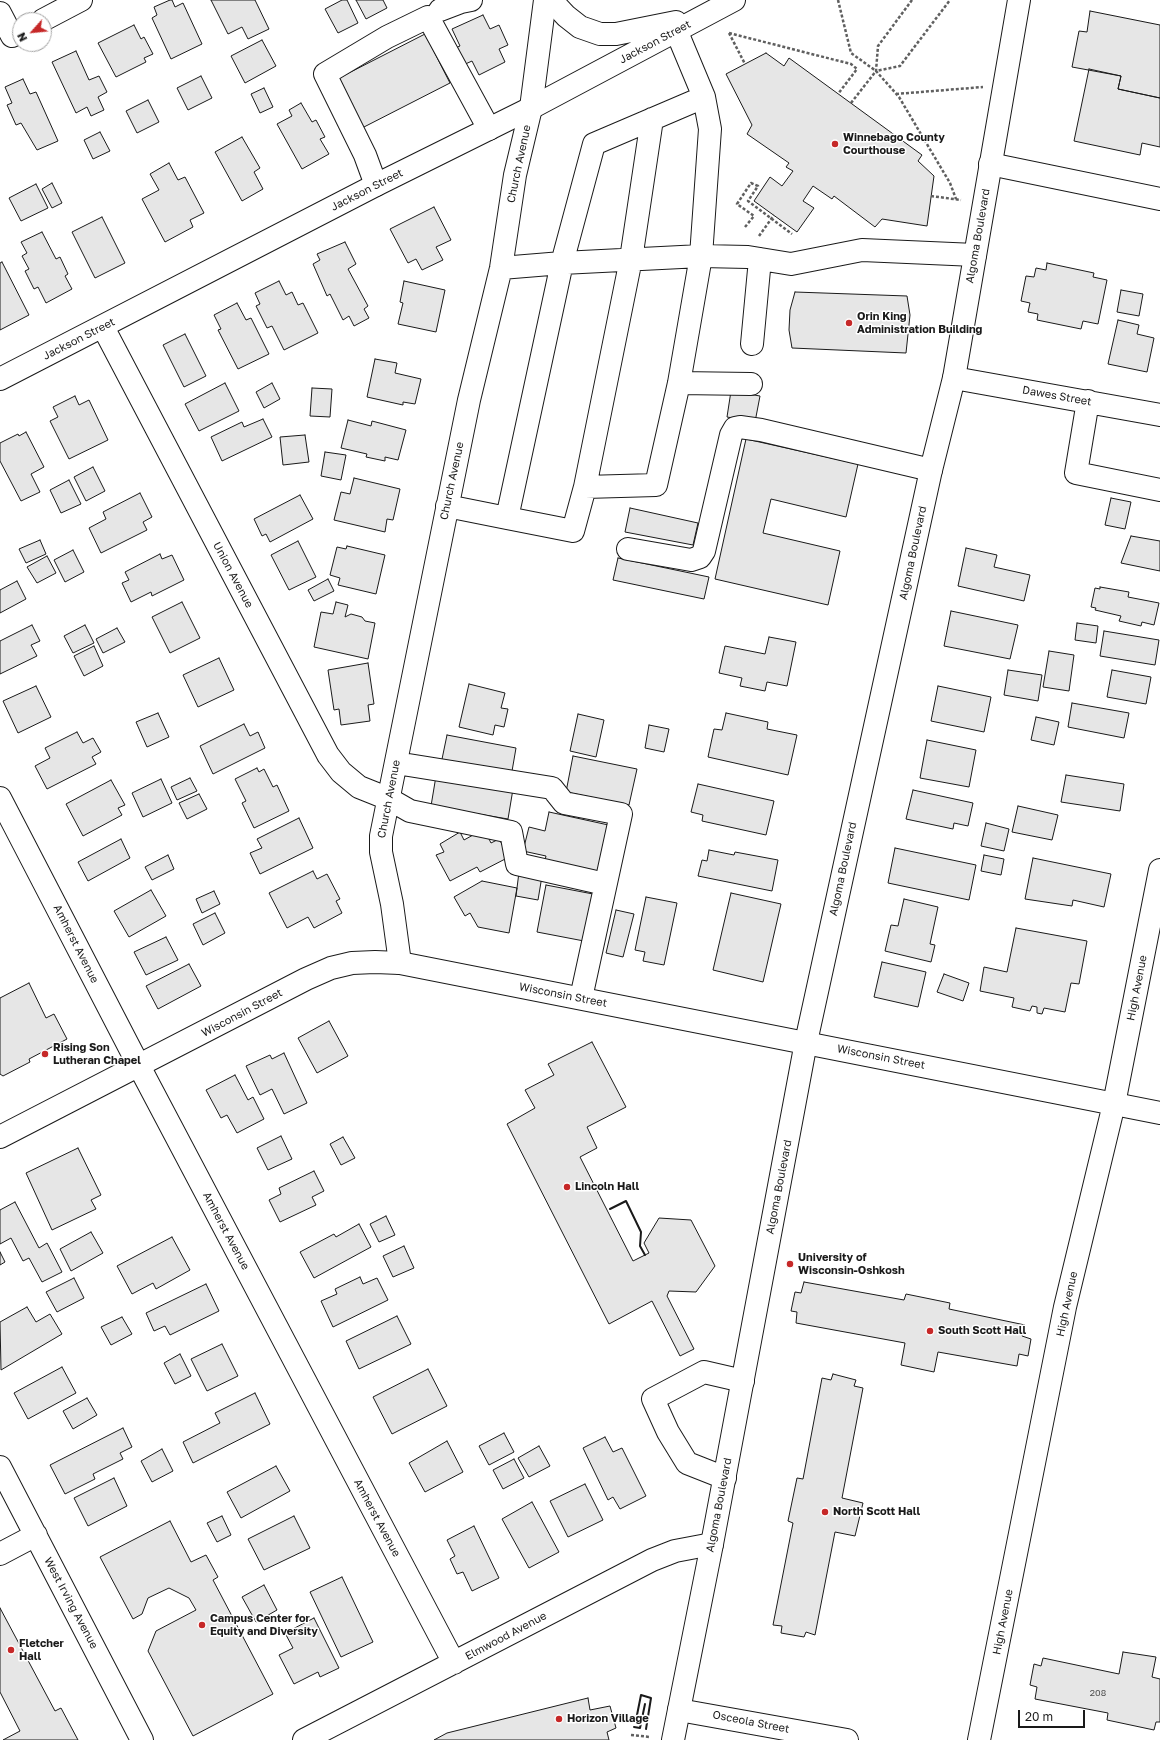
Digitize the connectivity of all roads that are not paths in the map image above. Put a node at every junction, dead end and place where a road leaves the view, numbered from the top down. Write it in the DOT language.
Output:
graph roads {
  1 [pos="82,0"];
  2 [pos="471,0"];
  3 [pos="545,0"];
  4 [pos="551,0"];
  5 [pos="734,0"];
  6 [pos="1019,0"];
  7 [pos="440,10"];
  8 [pos="0,13"];
  9 [pos="52,15"];
  10 [pos="701,17"];
  11 [pos="676,30"];
  12 [pos="11,37"];
  13 [pos="704,97"];
  14 [pos="531,108"];
  15 [pos="652,119"];
  16 [pos="489,129"];
  17 [pos="990,164"];
  18 [pos="376,185"];
  19 [pos="1160,199"];
  20 [pos="975,255"];
  21 [pos="701,256"];
  22 [pos="631,259"];
  23 [pos="760,260"];
  24 [pos="562,262"];
  25 [pos="501,268"];
  26 [pos="103,327"];
  27 [pos="752,344"];
  28 [pos="954,378"];
  29 [pos="0,379"];
  30 [pos="678,383"];
  31 [pos="751,384"];
  32 [pos="1088,401"];
  33 [pos="1160,415"];
  34 [pos="931,470"];
  35 [pos="585,487"];
  36 [pos="1160,490"];
  37 [pos="447,506"];
  38 [pos="507,518"];
  39 [pos="628,549"];
  40 [pos="396,763"];
  41 [pos="0,798"];
  42 [pos="389,799"];
  43 [pos="1160,870"];
  44 [pos="605,884"];
  45 [pos="400,963"];
  46 [pos="580,998"];
  47 [pos="806,1042"];
  48 [pos="139,1066"];
  49 [pos="1114,1104"];
  50 [pos="1160,1113"];
  51 [pos="0,1137"];
  52 [pos="743,1381"];
  53 [pos="0,1467"];
  54 [pos="725,1478"];
  55 [pos="36,1535"];
  56 [pos="712,1544"];
  57 [pos="0,1554"];
  58 [pos="454,1663"];
  59 [pos="679,1710"];
  60 [pos="142,1740"];
  61 [pos="304,1740"];
  62 [pos="673,1740"];
  63 [pos="847,1740"];
  64 [pos="979,1740"];
  1 -- 9 [label="main road"];
  2 -- 7 [label="main road"];
  3 -- 14 [label="main road, Church Avenue"];
  4 -- 10 [label="main road"];
  5 -- 10 [label="main road, Jackson Street"];
  6 -- 17 [label="main road, Algoma Boulevard"];
  8 -- 12 [label="main road"];
  10 -- 11 [label="main road, Jackson Street"];
  11 -- 13 [label="main road"];
  11 -- 14 [label="main road, Jackson Street"];
  13 -- 15 [label="main road"];
  13 -- 21 [label="main road"];
  14 -- 16 [label="main road, Jackson Street"];
  14 -- 25 [label="main road, Church Avenue"];
  15 -- 22 [label="main road"];
  15 -- 24 [label="main road"];
  16 -- 18 [label="main road, Jackson Street"];
  16 -- 18 [label="main road"];
  17 -- 19 [label="main road"];
  17 -- 20 [label="main road, Algoma Boulevard"];
  18 -- 26 [label="main road, Jackson Street"];
  20 -- 23 [label="main road"];
  20 -- 28 [label="main road, Algoma Boulevard"];
  21 -- 22 [label="main road"];
  21 -- 23 [label="main road"];
  21 -- 30 [label="main road"];
  22 -- 24 [label="main road"];
  22 -- 35 [label="main road"];
  23 -- 27 [label="main road"];
  24 -- 25 [label="main road"];
  24 -- 38 [label="main road"];
  25 -- 37 [label="main road, Church Avenue"];
  26 -- 29 [label="main road, Jackson Street"];
  26 -- 42 [label="main road, Union Avenue"];
  28 -- 32 [label="main road, Dawes Street"];
  28 -- 34 [label="main road, Algoma Boulevard"];
  30 -- 31 [label="main road"];
  30 -- 35 [label="main road"];
  32 -- 33 [label="main road, Dawes Street"];
  32 -- 36 [label="main road"];
  34 -- 39 [label="main road"];
  34 -- 47 [label="main road, Algoma Boulevard"];
  35 -- 38 [label="main road"];
  37 -- 38 [label="main road"];
  37 -- 40 [label="main road, Church Avenue"];
  40 -- 42 [label="main road, Church Avenue"];
  40 -- 44 [label="main road"];
  41 -- 48 [label="main road, Amherst Avenue"];
  42 -- 44 [label="main road, Union Avenue"];
  42 -- 45 [label="main road, Church Avenue"];
  43 -- 49 [label="main road, High Avenue"];
  44 -- 46 [label="main road"];
  45 -- 46 [label="main road, Wisconsin Street"];
  45 -- 48 [label="main road, Wisconsin Street"];
  46 -- 47 [label="main road, Wisconsin Street"];
  47 -- 49 [label="main road, Wisconsin Street"];
  47 -- 52 [label="main road, Algoma Boulevard"];
  48 -- 51 [label="main road, Wisconsin Street"];
  48 -- 58 [label="main road, Amherst Avenue"];
  49 -- 50 [label="main road, Wisconsin Street"];
  49 -- 64 [label="main road, High Avenue"];
  52 -- 54 [label="main road, Algoma Boulevard"];
  52 -- 54 [label="main road"];
  53 -- 55 [label="main road, West Irving Avenue"];
  54 -- 56 [label="main road, Algoma Boulevard"];
  55 -- 57 [label="main road"];
  55 -- 60 [label="main road, West Irving Avenue"];
  56 -- 58 [label="main road, Elmwood Avenue"];
  56 -- 59 [label="main road, Algoma Boulevard"];
  58 -- 61 [label="main road, Elmwood Avenue"];
  59 -- 62 [label="main road, Algoma Boulevard"];
  59 -- 63 [label="main road, Osceola Street"];
}
